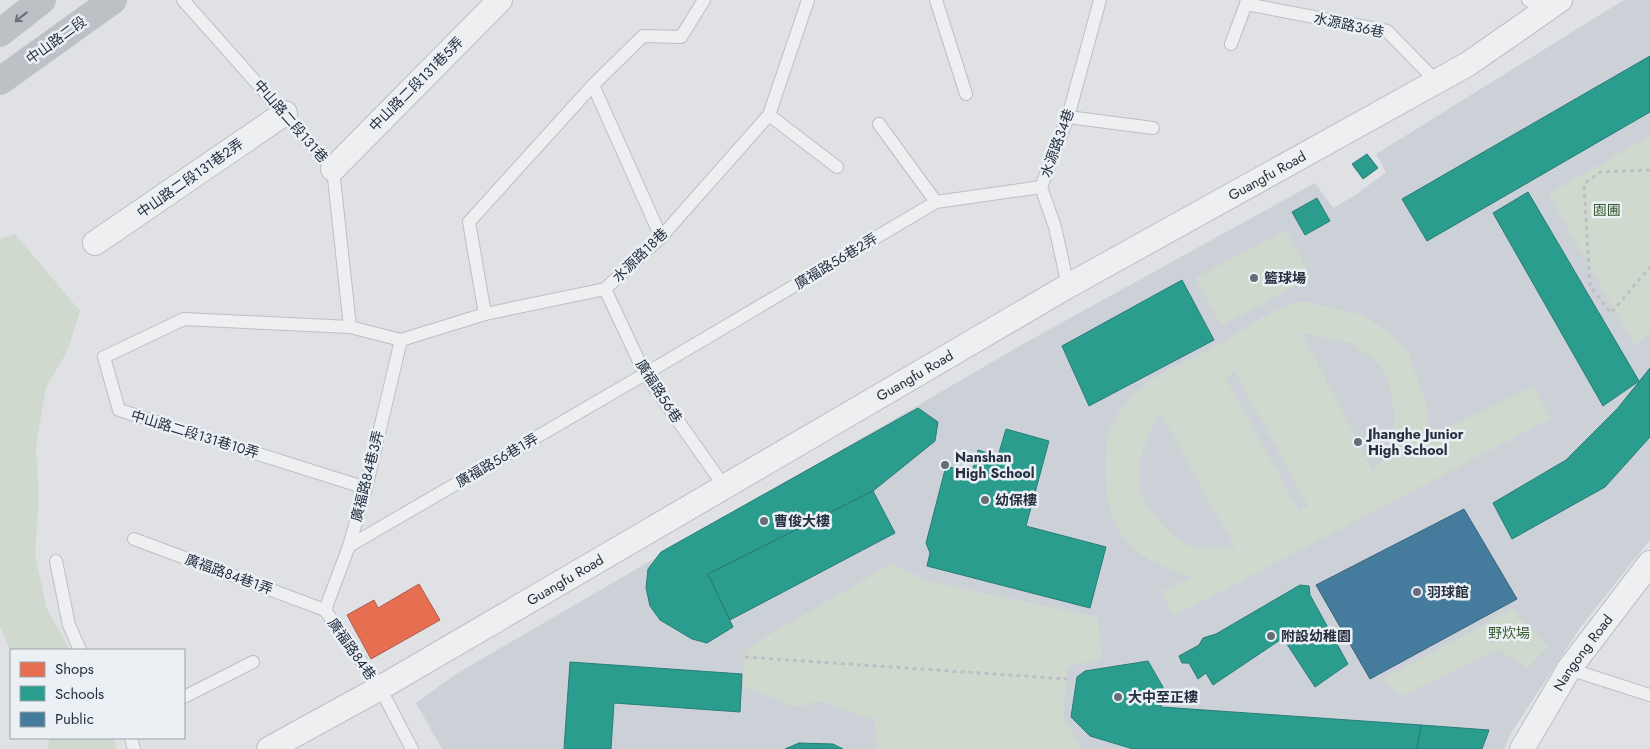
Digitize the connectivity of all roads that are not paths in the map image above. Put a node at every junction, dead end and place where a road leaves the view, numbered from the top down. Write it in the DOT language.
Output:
graph roads {
  1 [pos="42,0"];
  2 [pos="113,0"];
  3 [pos="183,0"];
  4 [pos="500,0"];
  5 [pos="704,0"];
  6 [pos="808,0"];
  7 [pos="936,0"];
  8 [pos="1100,0"];
  9 [pos="1246,2"];
  10 [pos="1544,4"];
  11 [pos="0,33"];
  12 [pos="1232,44"];
  13 [pos="0,81"];
  14 [pos="1437,82"];
  15 [pos="593,85"];
  16 [pos="966,94"];
  17 [pos="285,113"];
  18 [pos="769,114"];
  19 [pos="1068,117"];
  20 [pos="879,124"];
  21 [pos="1153,128"];
  22 [pos="837,167"];
  23 [pos="333,169"];
  24 [pos="1041,187"];
  25 [pos="936,202"];
  26 [pos="661,237"];
  27 [pos="95,243"];
  28 [pos="1068,286"];
  29 [pos="605,289"];
  30 [pos="485,314"];
  31 [pos="350,327"];
  32 [pos="401,340"];
  33 [pos="645,374"];
  34 [pos="724,486"];
  35 [pos="366,488"];
  36 [pos="134,539"];
  37 [pos="349,546"];
  38 [pos="56,561"];
  39 [pos="1650,563"];
  40 [pos="325,610"];
  41 [pos="80,649"];
  42 [pos="253,662"];
  43 [pos="1569,669"];
  44 [pos="380,688"];
  45 [pos="1650,695"];
  46 [pos="185,696"];
  47 [pos="269,749"];
  48 [pos="412,749"];
  49 [pos="1522,749"];
  1 -- 11 [label="street, one-way"];
  2 -- 13 [label="street, 中山路二段"];
  3 -- 17 [label="lane, 中山路二段131巷"];
  4 -- 23 [label="street, 中山路二段131巷5弄"];
  5 -- 15 [label="lane"];
  6 -- 18 [label="lane, 水源路18巷"];
  7 -- 16 [label="lane"];
  8 -- 19 [label="lane, 水源路34巷"];
  9 -- 12 [label="lane"];
  9 -- 14 [label="lane, 水源路36巷"];
  10 -- 14 [label="street, Guangfu Road"];
  14 -- 28 [label="street, Guangfu Road"];
  15 -- 26 [label="lane"];
  15 -- 30 [label="lane"];
  17 -- 23 [label="lane, 中山路二段131巷"];
  17 -- 27 [label="street, 中山路二段131巷2弄"];
  18 -- 22 [label="lane"];
  18 -- 26 [label="lane, 水源路18巷"];
  19 -- 21 [label="lane"];
  19 -- 24 [label="lane, 水源路34巷"];
  20 -- 25 [label="lane"];
  23 -- 31 [label="lane, 中山路二段131巷"];
  24 -- 25 [label="lane, 廣福路56巷2弄"];
  24 -- 28 [label="lane, 水源路34巷"];
  25 -- 33 [label="lane, 廣福路56巷2弄"];
  26 -- 29 [label="lane, 水源路18巷"];
  28 -- 34 [label="street, Guangfu Road"];
  29 -- 30 [label="lane, 水源路18巷"];
  29 -- 33 [label="lane, 廣福路56巷"];
  30 -- 32 [label="lane, 水源路18巷"];
  31 -- 32 [label="lane"];
  31 -- 35 [label="lane, 中山路二段131巷10弄"];
  32 -- 35 [label="lane, 廣福路84巷3弄"];
  33 -- 34 [label="lane, 廣福路56巷"];
  33 -- 37 [label="lane, 廣福路56巷1弄"];
  34 -- 44 [label="street, Guangfu Road"];
  35 -- 37 [label="lane, 廣福路84巷3弄"];
  36 -- 40 [label="lane, 廣福路84巷1弄"];
  37 -- 40 [label="lane, 廣福路84巷3弄"];
  38 -- 41 [label="lane"];
  39 -- 43 [label="street, Nangong Road"];
  40 -- 44 [label="lane, 廣福路84巷"];
  42 -- 46 [label="lane"];
  43 -- 45 [label="lane"];
  43 -- 49 [label="street, Nangong Road"];
  44 -- 47 [label="street, Guangfu Road"];
  44 -- 48 [label="lane, 廣福路84巷"];
}
